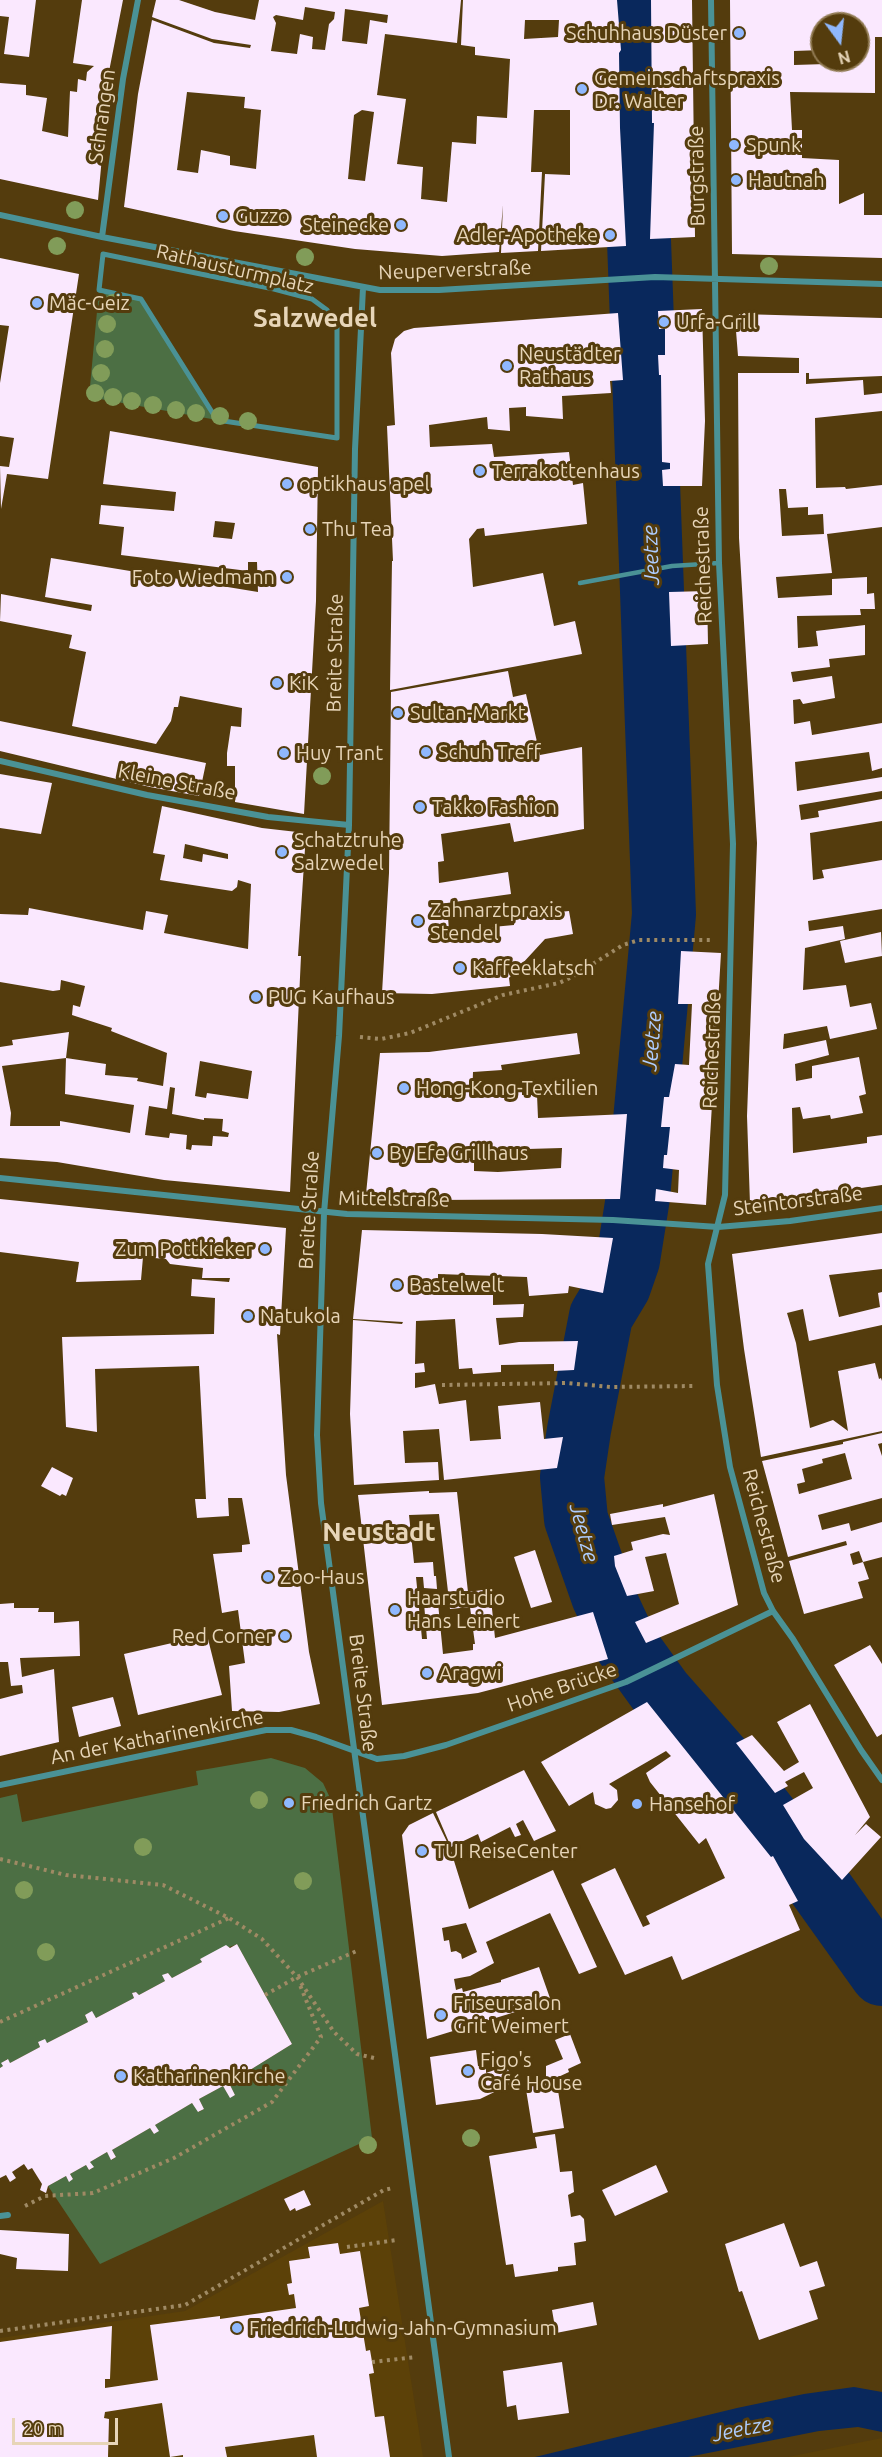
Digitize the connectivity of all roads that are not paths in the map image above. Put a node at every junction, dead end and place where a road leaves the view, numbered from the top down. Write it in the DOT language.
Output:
graph roads {
  1 [pos="138,0"];
  2 [pos="711,0"];
  3 [pos="0,215"];
  4 [pos="102,237"];
  5 [pos="714,280"];
  6 [pos="882,284"];
  7 [pos="363,288"];
  8 [pos="217,420"];
  9 [pos="718,563"];
  10 [pos="580,582"];
  11 [pos="0,761"];
  12 [pos="349,825"];
  13 [pos="0,1178"];
  14 [pos="882,1208"];
  15 [pos="324,1214"];
  16 [pos="718,1227"];
  17 [pos="773,1611"];
  18 [pos="354,1751"];
  19 [pos="882,1780"];
  20 [pos="0,1785"];
  21 [pos="8,2215"];
  22 [pos="0,2216"];
  23 [pos="449,2457"];
  1 -- 4 [label="street, Schrangen"];
  2 -- 5 [label="street, Burgstraße"];
  3 -- 4 [label="street, Neuperverstraße"];
  4 -- 7 [label="street, Neuperverstraße"];
  5 -- 6 [label="street, Neuperverstraße"];
  5 -- 7 [label="street, Neuperverstraße"];
  5 -- 9 [label="street, Reichestraße"];
  7 -- 12 [label="street, Breite Straße"];
  8 -- 8 [label="street, Rathausturmplatz"];
  9 -- 10 [label="lane"];
  9 -- 16 [label="street, Reichestraße"];
  11 -- 12 [label="street, Kleine Straße"];
  12 -- 15 [label="street, Breite Straße"];
  13 -- 15 [label="street, Mittelstraße"];
  14 -- 16 [label="street, Steintorstraße"];
  15 -- 16 [label="street, Mittelstraße"];
  15 -- 18 [label="street, Breite Straße"];
  16 -- 17 [label="street, Reichestraße"];
  17 -- 18 [label="street, Hohe Brücke"];
  17 -- 19 [label="street, Reichestraße"];
  18 -- 20 [label="street, An der Katharinenkirche"];
  18 -- 23 [label="street, Breite Straße"];
  21 -- 22 [label="street"];
}
